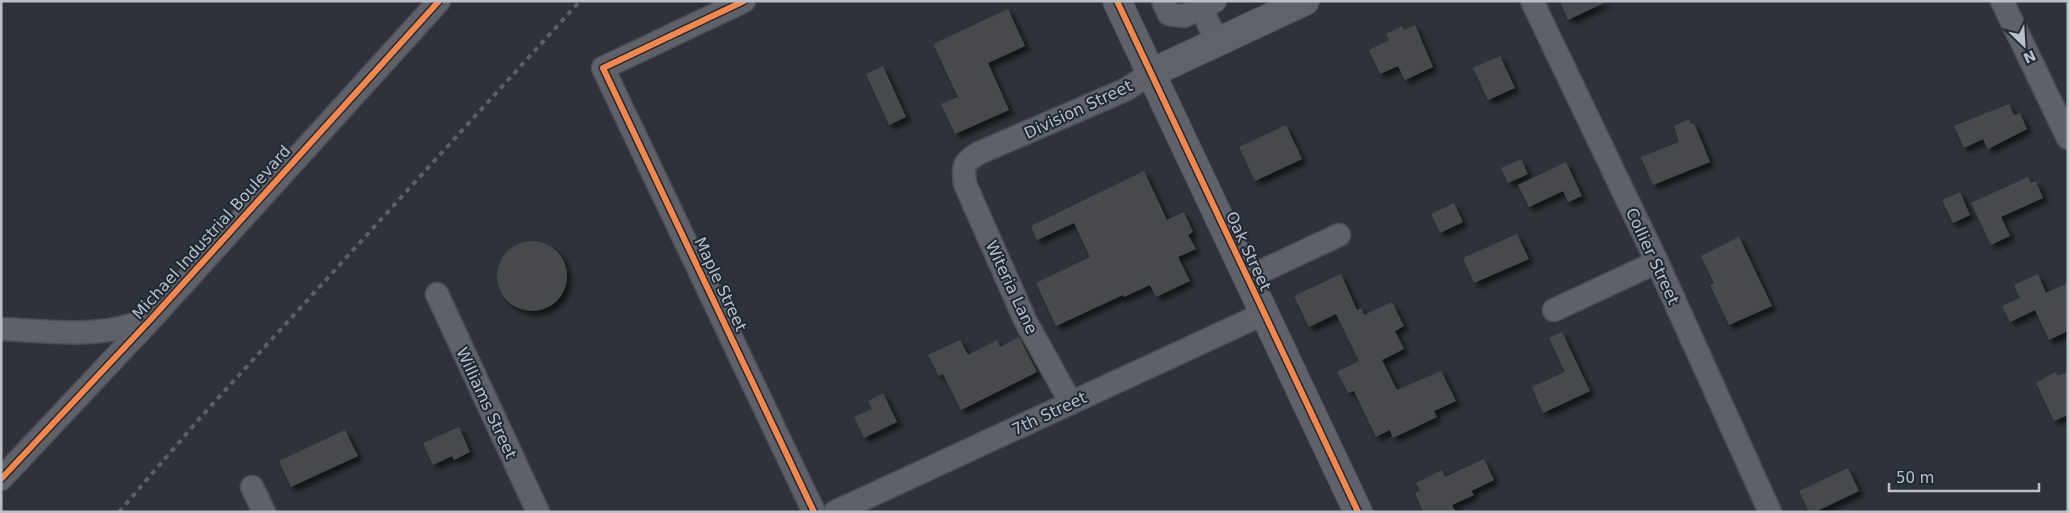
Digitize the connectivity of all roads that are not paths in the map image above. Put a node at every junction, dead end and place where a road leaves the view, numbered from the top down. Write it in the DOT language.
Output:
graph roads {
  1 [pos="439,1"];
  2 [pos="744,1"];
  3 [pos="1117,1"];
  4 [pos="1163,1"];
  5 [pos="1305,1"];
  6 [pos="1532,1"];
  7 [pos="2002,1"];
  8 [pos="1205,3"];
  9 [pos="1217,42"];
  10 [pos="1151,73"];
  11 [pos="2068,138"];
  12 [pos="963,168"];
  13 [pos="1339,236"];
  14 [pos="1657,262"];
  15 [pos="1247,278"];
  16 [pos="436,294"];
  17 [pos="1554,310"];
  18 [pos="1264,314"];
  19 [pos="153,316"];
  20 [pos="1,329"];
  21 [pos="1071,403"];
  22 [pos="1,479"];
  23 [pos="252,488"];
  24 [pos="264,512"];
  25 [pos="538,512"];
  26 [pos="814,512"];
  27 [pos="836,512"];
  28 [pos="1358,512"];
  29 [pos="1770,512"];
  1 -- 19 [label="street, Michael Industrial Boulevard"];
  2 -- 26 [label="street, Maple Street"];
  3 -- 10 [label="main road, Oak Street"];
  4 -- 8 [label="street"];
  5 -- 9 [label="main road, Division Street"];
  6 -- 14 [label="street, Collier Street"];
  7 -- 11 [label="street"];
  8 -- 9 [label="street"];
  9 -- 10 [label="main road, Division Street"];
  10 -- 12 [label="street, Division Street"];
  10 -- 15 [label="main road, Oak Street"];
  12 -- 21 [label="street, Witeria Lane"];
  13 -- 15 [label="street"];
  14 -- 17 [label="street"];
  14 -- 29 [label="street, Collier Street"];
  15 -- 18 [label="main road, Oak Street"];
  16 -- 25 [label="street, Williams Street"];
  18 -- 21 [label="street, 7th Street"];
  18 -- 28 [label="main road, Oak Street"];
  19 -- 20 [label="street"];
  19 -- 22 [label="street, Michael Industrial Boulevard"];
  21 -- 27 [label="street, 7th Street"];
  23 -- 24 [label="street"];
}
